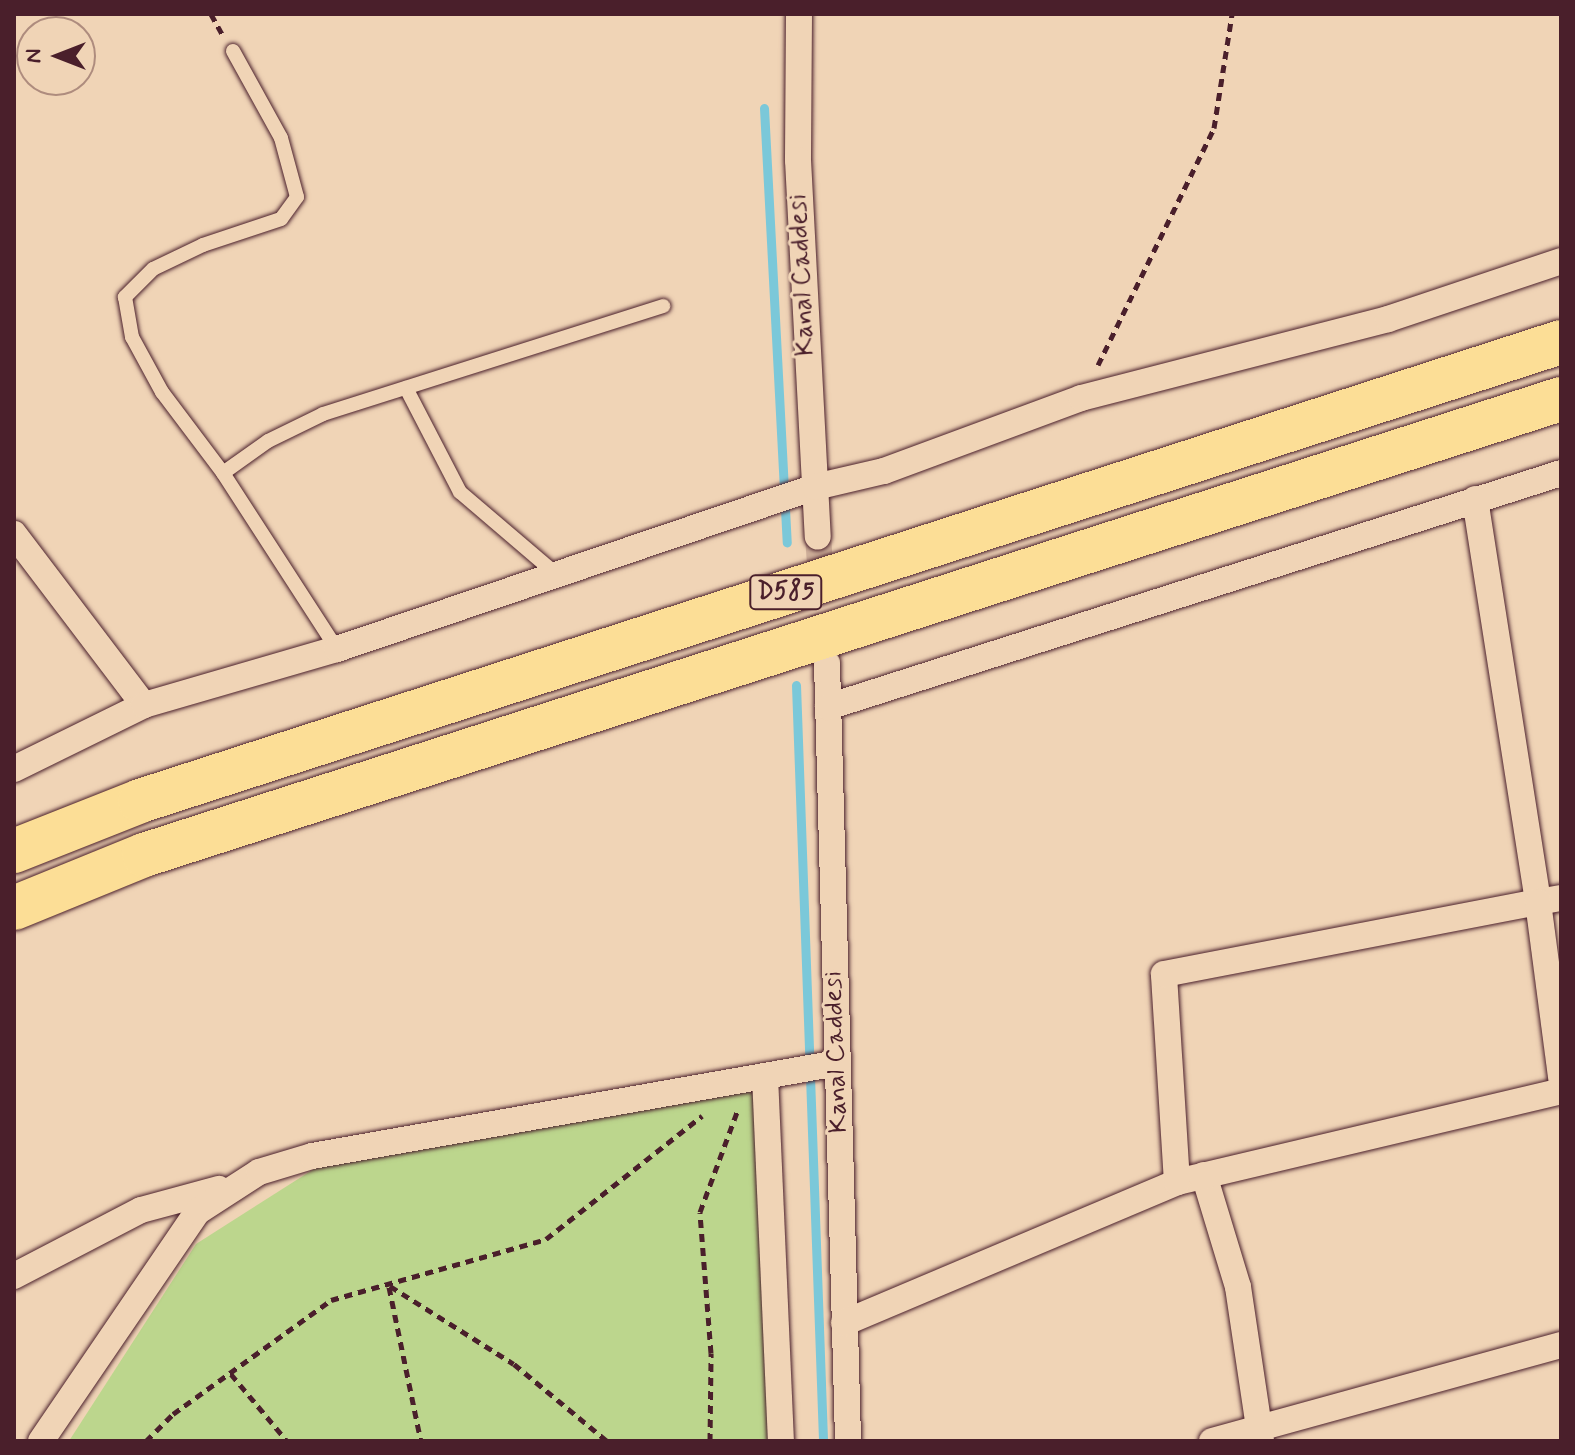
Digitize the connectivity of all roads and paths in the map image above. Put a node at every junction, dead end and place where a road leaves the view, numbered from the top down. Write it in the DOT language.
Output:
graph roads {
  1 [pos="799,14"];
  2 [pos="1232,14"];
  3 [pos="233,51"];
  4 [pos="1561,261"];
  5 [pos="663,306"];
  6 [pos="1561,342"];
  7 [pos="406,388"];
  8 [pos="1081,398"];
  9 [pos="1561,399"];
  10 [pos="223,473"];
  11 [pos="1561,473"];
  12 [pos="815,487"];
  13 [pos="1475,499"];
  14 [pos="14,534"];
  15 [pos="818,536"];
  16 [pos="556,574"];
  17 [pos="337,649"];
  18 [pos="827,663"];
  19 [pos="144,705"];
  20 [pos="828,707"];
  21 [pos="14,769"];
  22 [pos="14,851"];
  23 [pos="1550,900"];
  24 [pos="14,908"];
  25 [pos="826,1065"];
  26 [pos="763,1076"];
  27 [pos="1561,1077"];
  28 [pos="1561,1091"];
  29 [pos="1204,1175"];
  30 [pos="1177,1182"];
  31 [pos="242,1183"];
  32 [pos="14,1276"];
  33 [pos="389,1286"];
  34 [pos="844,1323"];
  35 [pos="1561,1345"];
  36 [pos="231,1374"];
  37 [pos="1260,1435"];
  38 [pos="41,1441"];
  39 [pos="146,1441"];
  40 [pos="287,1441"];
  41 [pos="421,1441"];
  42 [pos="607,1441"];
  43 [pos="710,1441"];
  44 [pos="781,1441"];
  45 [pos="848,1441"];
  46 [pos="1212,1441"];
  1 -- 12 [label="street, Kanal Caddesi"];
  2 -- 8 [label="path"];
  3 -- 10 [label="lane"];
  4 -- 8 [label="street"];
  5 -- 7 [label="lane"];
  6 -- 22 [label="highway, D585"];
  7 -- 10 [label="lane"];
  7 -- 16 [label="lane"];
  8 -- 12 [label="street"];
  9 -- 24 [label="highway, D585"];
  10 -- 17 [label="lane"];
  11 -- 13 [label="street"];
  12 -- 15 [label="street, Kanal Caddesi"];
  12 -- 16 [label="street"];
  13 -- 20 [label="street"];
  13 -- 23 [label="street"];
  14 -- 19 [label="street"];
  16 -- 17 [label="street"];
  17 -- 19 [label="street"];
  18 -- 20 [label="street, Kanal Caddesi"];
  19 -- 21 [label="street"];
  20 -- 25 [label="street, Kanal Caddesi"];
  23 -- 27 [label="street"];
  23 -- 30 [label="street"];
  25 -- 26 [label="street"];
  25 -- 34 [label="street, Kanal Caddesi"];
  26 -- 31 [label="street"];
  26 -- 33 [label="path"];
  26 -- 43 [label="path"];
  26 -- 44 [label="street"];
  28 -- 29 [label="street"];
  29 -- 30 [label="street"];
  29 -- 37 [label="street"];
  30 -- 34 [label="street"];
  31 -- 32 [label="street"];
  31 -- 38 [label="street"];
  33 -- 36 [label="path"];
  33 -- 41 [label="path"];
  33 -- 42 [label="path"];
  34 -- 45 [label="street, Kanal Caddesi"];
  35 -- 37 [label="street"];
  36 -- 39 [label="path"];
  36 -- 40 [label="path"];
  37 -- 46 [label="street"];
}
